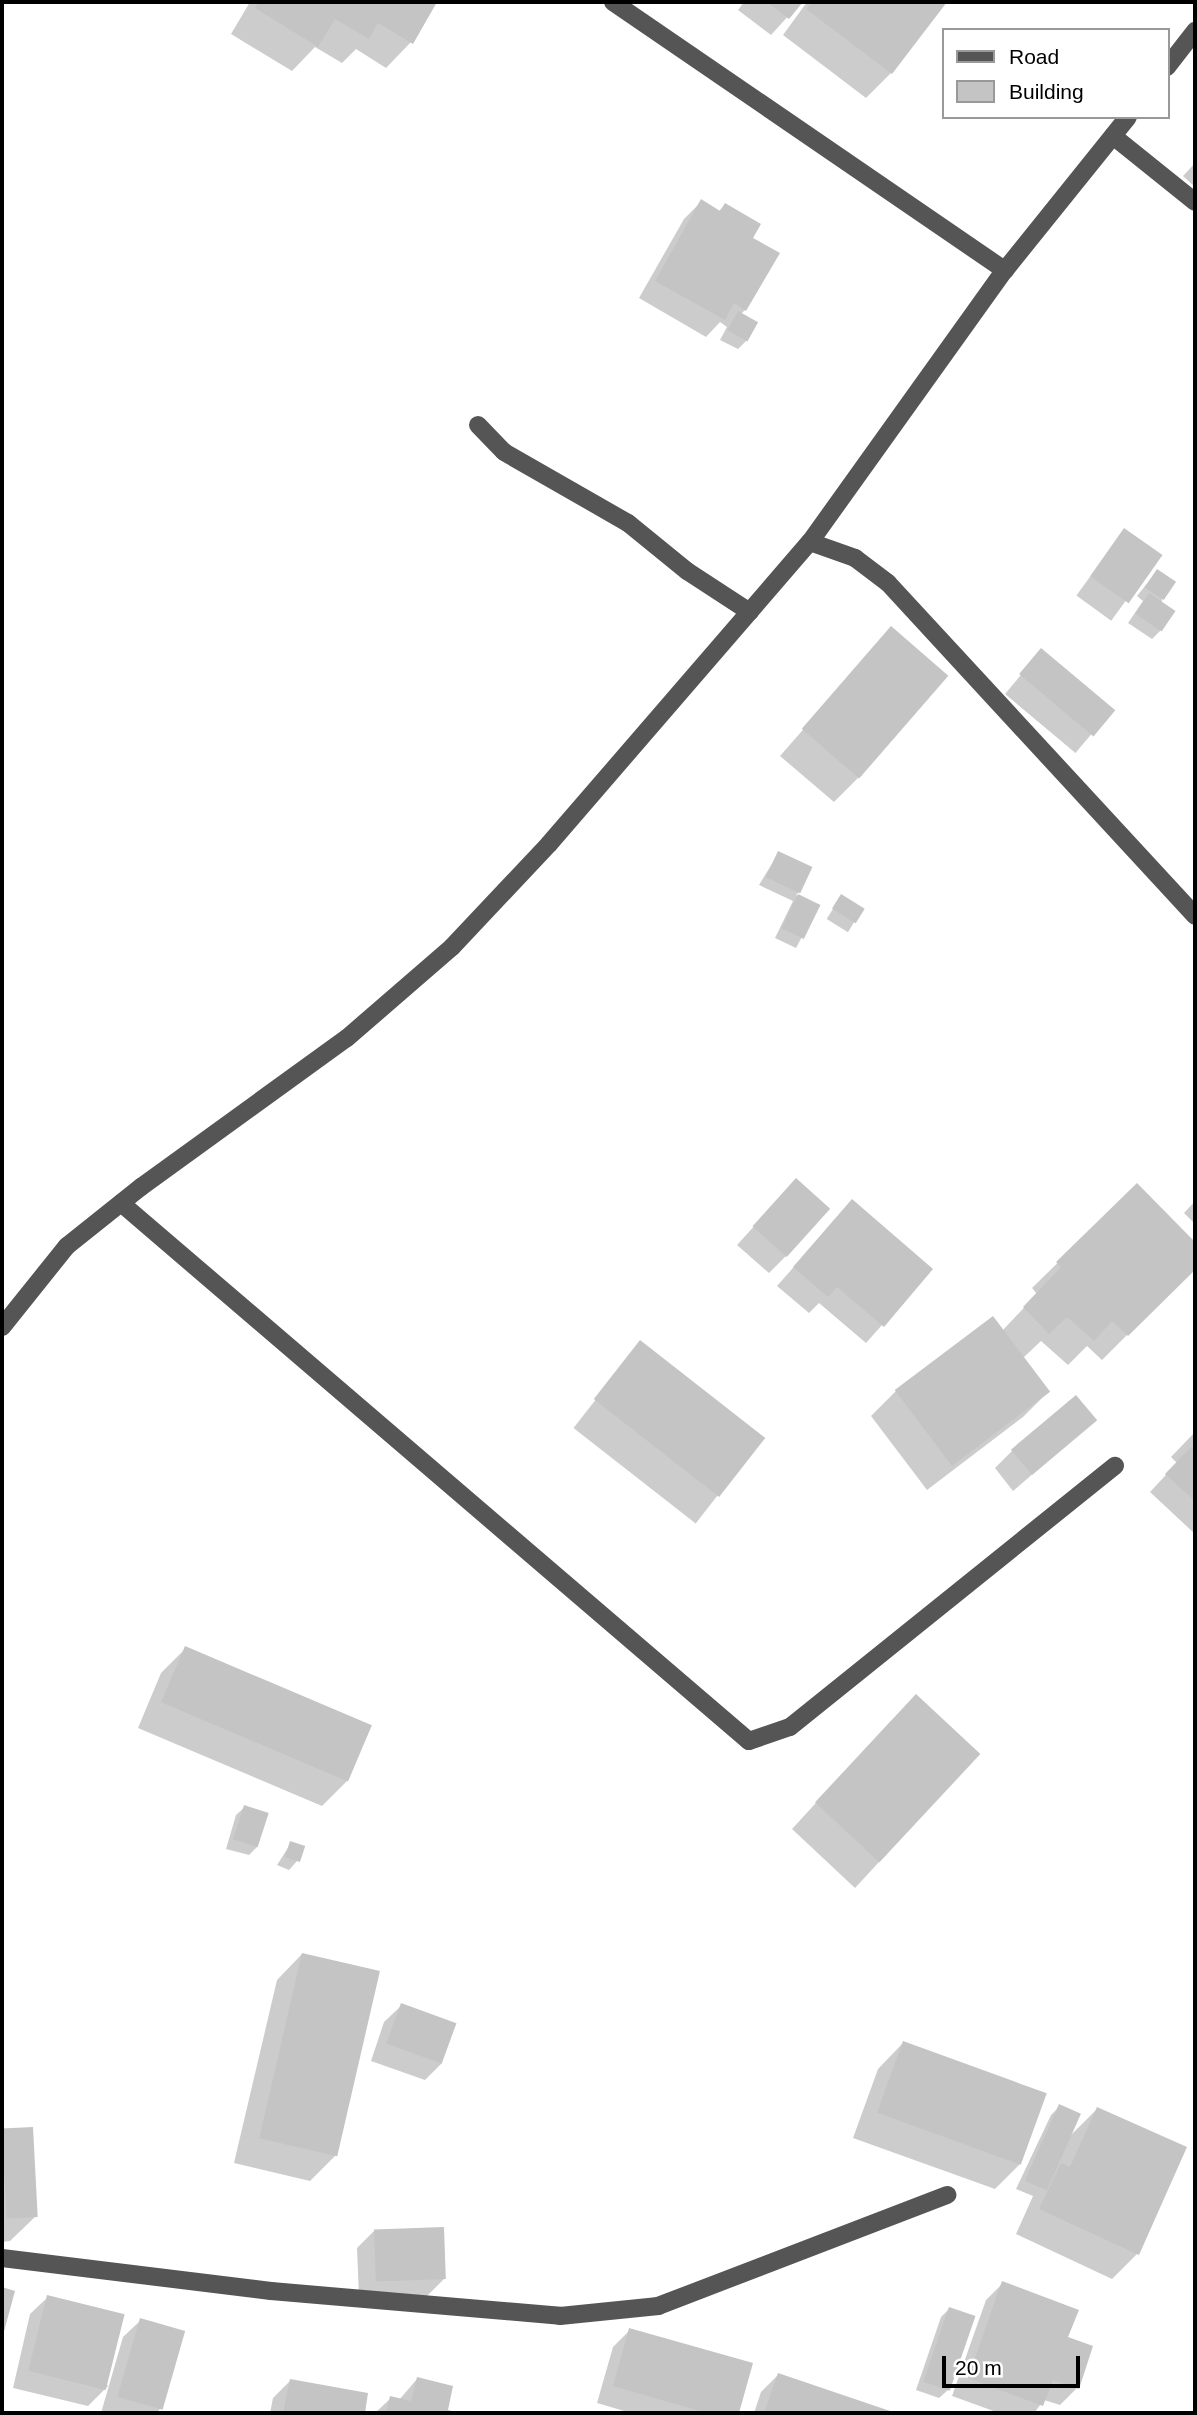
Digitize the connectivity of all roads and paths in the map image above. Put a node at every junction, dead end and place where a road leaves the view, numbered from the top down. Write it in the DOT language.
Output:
graph roads {
  1 [pos="613,2"];
  2 [pos="1195,31"];
  3 [pos="1169,64"];
  4 [pos="1126,119"];
  5 [pos="1113,136"];
  6 [pos="1195,202"];
  7 [pos="1005,270"];
  8 [pos="478,425"];
  9 [pos="810,542"];
  10 [pos="750,611"];
  11 [pos="1195,916"];
  12 [pos="121,1203"];
  13 [pos="2,1327"];
  14 [pos="1115,1466"];
  15 [pos="947,2195"];
  16 [pos="2,2258"];
  1 -- 7 [label="street"];
  2 -- 3 [label="street"];
  4 -- 5 [label="street"];
  5 -- 6 [label="street"];
  5 -- 7 [label="street"];
  7 -- 9 [label="street"];
  8 -- 10 [label="street"];
  9 -- 10 [label="street"];
  9 -- 11 [label="street"];
  10 -- 12 [label="street"];
  12 -- 13 [label="street"];
  12 -- 14 [label="street"];
  15 -- 16 [label="street"];
}
